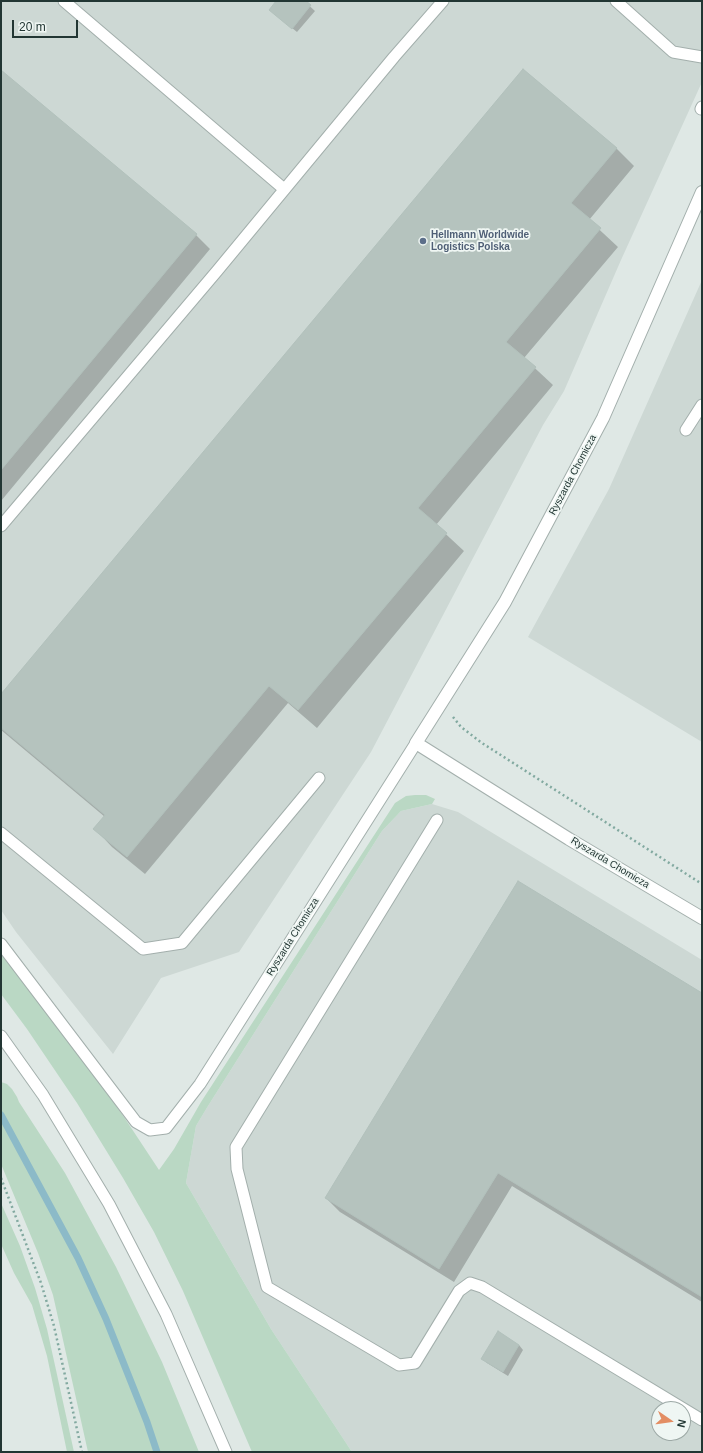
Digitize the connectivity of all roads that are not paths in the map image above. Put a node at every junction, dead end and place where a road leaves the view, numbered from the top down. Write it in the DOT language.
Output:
graph roads {
  1 [pos="64,1"];
  2 [pos="443,1"];
  3 [pos="616,1"];
  4 [pos="702,57"];
  5 [pos="284,189"];
  6 [pos="702,192"];
  7 [pos="702,406"];
  8 [pos="686,430"];
  9 [pos="1,526"];
  10 [pos="416,743"];
  11 [pos="319,778"];
  12 [pos="437,820"];
  13 [pos="1,833"];
  14 [pos="702,918"];
  15 [pos="1,944"];
  16 [pos="1,1036"];
  17 [pos="702,1420"];
  18 [pos="226,1452"];
  1 -- 5 [label="lane"];
  2 -- 5 [label="lane"];
  3 -- 4 [label="lane"];
  5 -- 9 [label="lane"];
  6 -- 10 [label="street, Ryszarda Chomicza"];
  7 -- 8 [label="lane"];
  10 -- 14 [label="street, Ryszarda Chomicza"];
  10 -- 15 [label="lane, Ryszarda Chomicza"];
  11 -- 13 [label="lane"];
  12 -- 17 [label="lane"];
  16 -- 18 [label="lane"];
}
